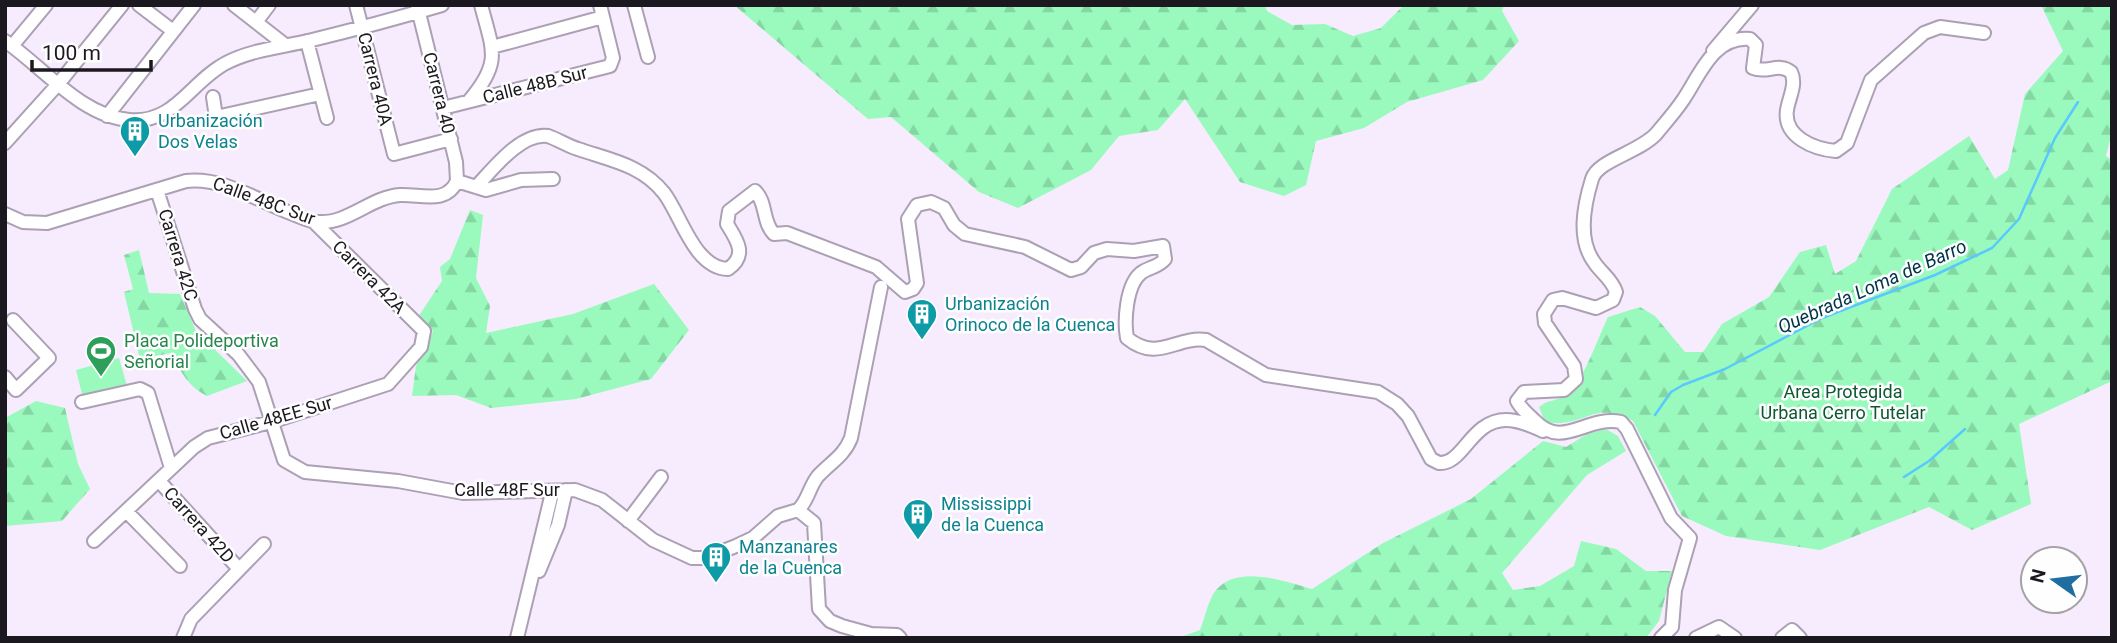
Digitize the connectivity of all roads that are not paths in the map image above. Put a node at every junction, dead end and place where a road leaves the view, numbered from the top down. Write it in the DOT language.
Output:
graph roads {
  1 [pos="46,5"];
  2 [pos="122,5"];
  3 [pos="139,5"];
  4 [pos="194,5"];
  5 [pos="234,5"];
  6 [pos="269,5"];
  7 [pos="356,5"];
  8 [pos="442,5"];
  9 [pos="481,5"];
  10 [pos="634,5"];
  11 [pos="1752,5"];
  12 [pos="418,9"];
  13 [pos="601,11"];
  14 [pos="256,22"];
  15 [pos="361,26"];
  16 [pos="173,31"];
  17 [pos="1984,33"];
  18 [pos="307,41"];
  19 [pos="9,43"];
  20 [pos="284,44"];
  21 [pos="492,47"];
  22 [pos="1713,52"];
  23 [pos="648,57"];
  24 [pos="59,83"];
  25 [pos="320,94"];
  26 [pos="213,97"];
  27 [pos="469,102"];
  28 [pos="443,108"];
  29 [pos="107,116"];
  30 [pos="327,118"];
  31 [pos="451,139"];
  32 [pos="5,143"];
  33 [pos="553,179"];
  34 [pos="457,181"];
  35 [pos="476,187"];
  36 [pos="157,190"];
  37 [pos="5,214"];
  38 [pos="314,222"];
  39 [pos="881,287"];
  40 [pos="13,320"];
  41 [pos="424,331"];
  42 [pos="5,377"];
  43 [pos="82,402"];
  44 [pos="270,422"];
  45 [pos="1544,430"];
  46 [pos="284,460"];
  47 [pos="171,468"];
  48 [pos="661,477"];
  49 [pos="160,482"];
  50 [pos="566,490"];
  51 [pos="552,493"];
  52 [pos="798,510"];
  53 [pos="127,512"];
  54 [pos="628,521"];
  55 [pos="94,541"];
  56 [pos="264,544"];
  57 [pos="180,566"];
  58 [pos="239,569"];
  59 [pos="526,600"];
  60 [pos="183,638"];
  61 [pos="517,638"];
  62 [pos="900,638"];
  63 [pos="1661,638"];
  64 [pos="1696,638"];
  65 [pos="1735,638"];
  66 [pos="1782,638"];
  67 [pos="1800,638"];
  1 -- 19 [label="street"];
  2 -- 24 [label="street"];
  3 -- 16 [label="street"];
  4 -- 16 [label="street"];
  5 -- 14 [label="street"];
  6 -- 14 [label="street"];
  7 -- 15 [label="street, Carrera 40A"];
  8 -- 12 [label="street"];
  9 -- 21 [label="street"];
  10 -- 23 [label="street"];
  11 -- 22 [label="street"];
  12 -- 15 [label="street"];
  12 -- 28 [label="street, Carrera 40"];
  13 -- 21 [label="street"];
  13 -- 27 [label="street, Calle 48B Sur"];
  14 -- 20 [label="street"];
  15 -- 18 [label="street"];
  15 -- 31 [label="street, Carrera 40A"];
  16 -- 29 [label="street"];
  17 -- 22 [label="street"];
  18 -- 20 [label="street"];
  18 -- 25 [label="street"];
  19 -- 24 [label="street"];
  20 -- 29 [label="street"];
  21 -- 27 [label="street"];
  22 -- 45 [label="street"];
  24 -- 29 [label="street"];
  24 -- 32 [label="street"];
  25 -- 26 [label="street"];
  25 -- 30 [label="street"];
  27 -- 28 [label="street, Calle 48B Sur"];
  28 -- 31 [label="street, Carrera 40"];
  31 -- 34 [label="street, Carrera 40"];
  33 -- 35 [label="street"];
  34 -- 35 [label="street"];
  34 -- 38 [label="street, Calle 48C Sur"];
  35 -- 45 [label="street"];
  36 -- 37 [label="street, Calle 48C Sur"];
  36 -- 38 [label="street, Calle 48C Sur"];
  36 -- 44 [label="street, Carrera 42C"];
  38 -- 41 [label="street, Carrera 42A"];
  39 -- 52 [label="street"];
  40 -- 42 [label="street"];
  41 -- 44 [label="street, Calle 48EE Sur"];
  43 -- 47 [label="street, Carrera 42D"];
  44 -- 46 [label="street, Carrera 42C"];
  44 -- 47 [label="street, Calle 48EE Sur"];
  45 -- 63 [label="street"];
  46 -- 51 [label="street, Calle 48F Sur"];
  47 -- 49 [label="street, Calle 48EE Sur"];
  48 -- 54 [label="street"];
  49 -- 53 [label="street, Calle 48EE Sur"];
  49 -- 58 [label="street, Carrera 42D"];
  50 -- 51 [label="street, Calle 48F Sur"];
  50 -- 54 [label="street, Calle 48F Sur"];
  50 -- 59 [label="street"];
  51 -- 59 [label="street"];
  52 -- 54 [label="street, Calle 48F Sur"];
  52 -- 62 [label="street"];
  53 -- 55 [label="street, Calle 48EE Sur"];
  53 -- 57 [label="street"];
  56 -- 58 [label="street"];
  58 -- 60 [label="street"];
  59 -- 61 [label="street"];
  64 -- 65 [label="street"];
  66 -- 67 [label="street"];
}
